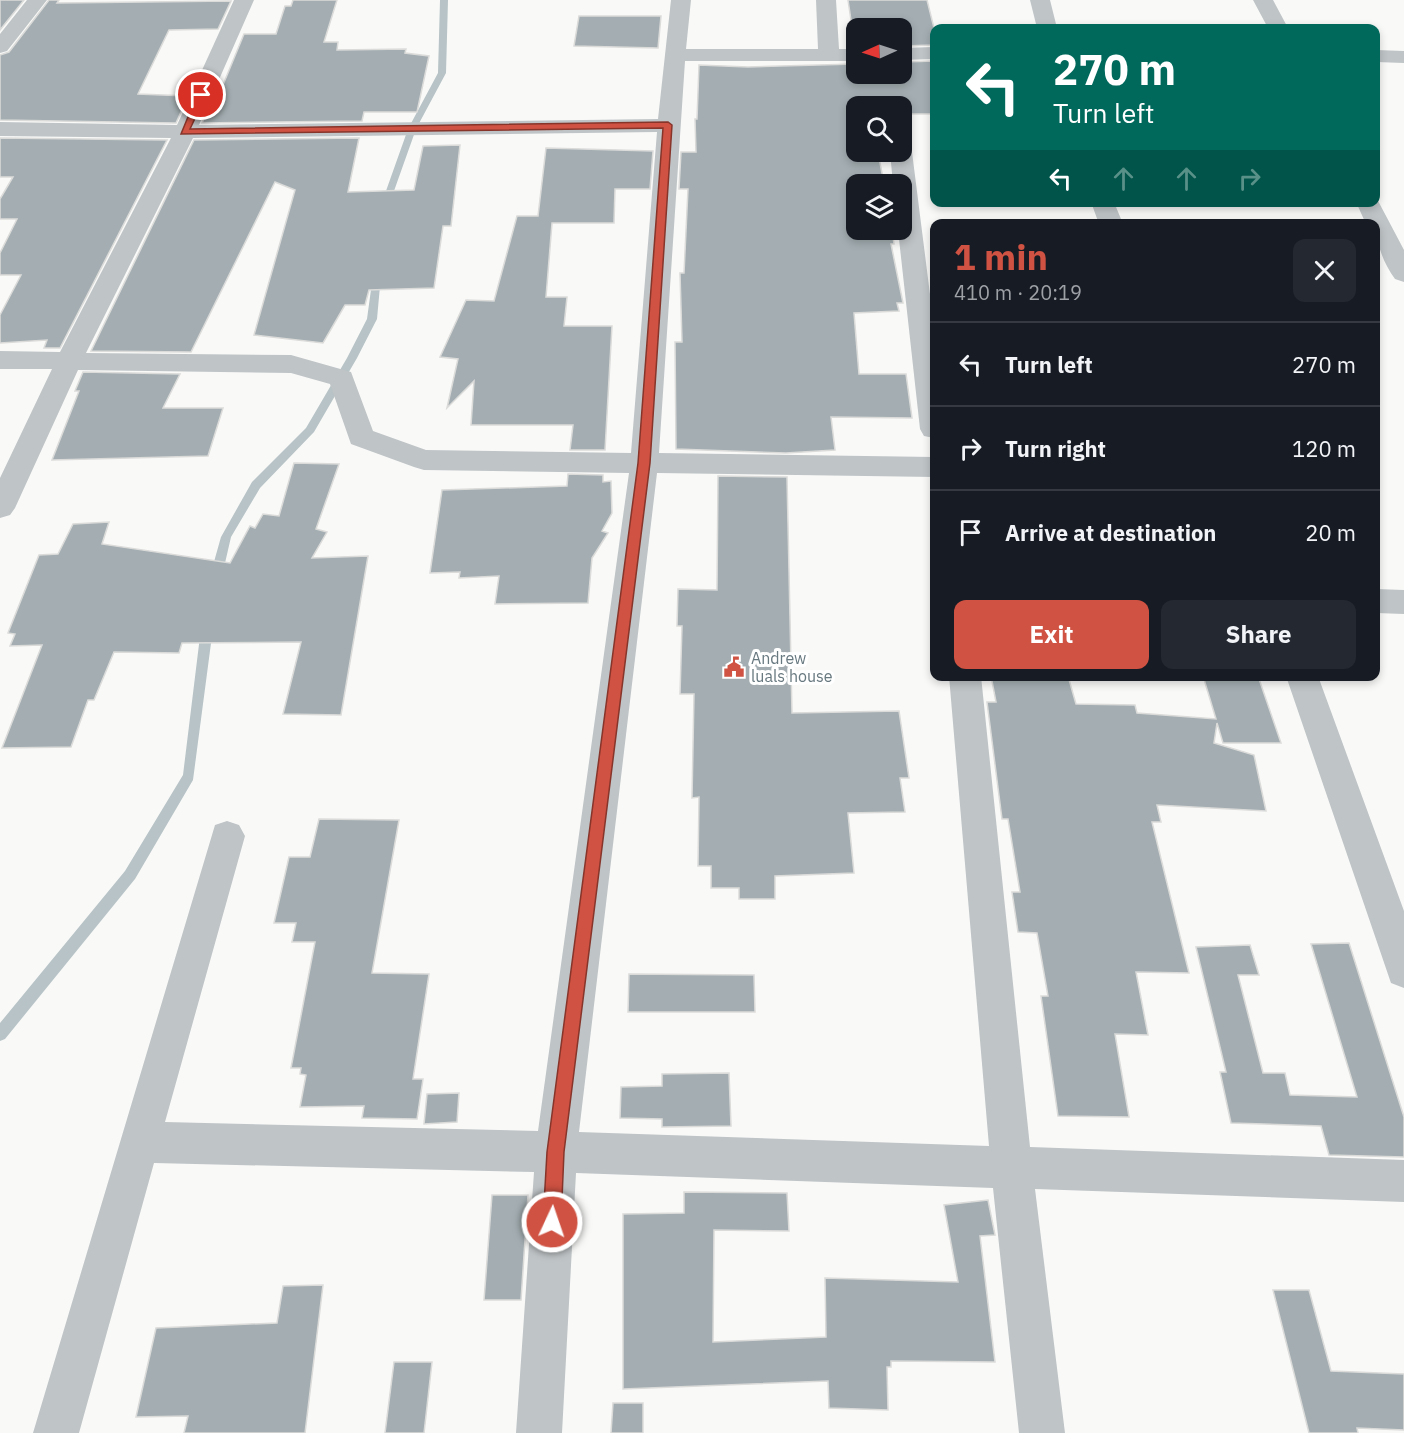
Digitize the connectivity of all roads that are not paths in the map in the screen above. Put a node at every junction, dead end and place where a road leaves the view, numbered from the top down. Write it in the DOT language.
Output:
graph roads {
  1 [pos="37,0"];
  2 [pos="244,0"];
  3 [pos="681,0"];
  4 [pos="826,0"];
  5 [pos="1040,0"];
  6 [pos="1263,0"];
  7 [pos="1046,24"];
  8 [pos="1276,24"];
  9 [pos="0,47"];
  10 [pos="930,53"];
  11 [pos="846,54"];
  12 [pos="912,54"];
  13 [pos="676,55"];
  14 [pos="829,55"];
  15 [pos="1380,56"];
  16 [pos="1404,57"];
  17 [pos="668,125"];
  18 [pos="0,129"];
  19 [pos="184,132"];
  20 [pos="903,162"];
  21 [pos="1380,230"];
  22 [pos="1394,261"];
  23 [pos="0,360"];
  24 [pos="69,361"];
  25 [pos="930,394"];
  26 [pos="644,463"];
  27 [pos="930,467"];
  28 [pos="0,508"];
  29 [pos="1380,601"];
  30 [pos="1404,602"];
  31 [pos="965,681"];
  32 [pos="1304,681"];
  33 [pos="228,836"];
  34 [pos="1404,970"];
  35 [pos="139,1142"];
  36 [pos="556,1152"];
  37 [pos="1013,1168"];
  38 [pos="1404,1181"];
  39 [pos="56,1433"];
  40 [pos="539,1433"];
  41 [pos="1042,1433"];
  1 -- 9 [label="street"];
  2 -- 19 [label="street"];
  3 -- 13 [label="street"];
  4 -- 14 [label="street"];
  5 -- 7 [label="street"];
  6 -- 8 [label="street"];
  10 -- 12 [label="street"];
  11 -- 14 [label="street"];
  13 -- 14 [label="street"];
  13 -- 17 [label="street"];
  15 -- 16 [label="street"];
  17 -- 19 [label="street"];
  17 -- 26 [label="street"];
  18 -- 19 [label="street"];
  19 -- 24 [label="street"];
  20 -- 25 [label="street"];
  21 -- 22 [label="street"];
  23 -- 24 [label="street"];
  24 -- 26 [label="street"];
  24 -- 28 [label="street"];
  26 -- 27 [label="street"];
  26 -- 36 [label="street"];
  29 -- 30 [label="street"];
  31 -- 37 [label="street"];
  32 -- 34 [label="street"];
  33 -- 35 [label="street"];
  35 -- 36 [label="street"];
  35 -- 39 [label="street"];
  36 -- 37 [label="street"];
  36 -- 40 [label="street"];
  37 -- 38 [label="street"];
  37 -- 41 [label="street"];
}
